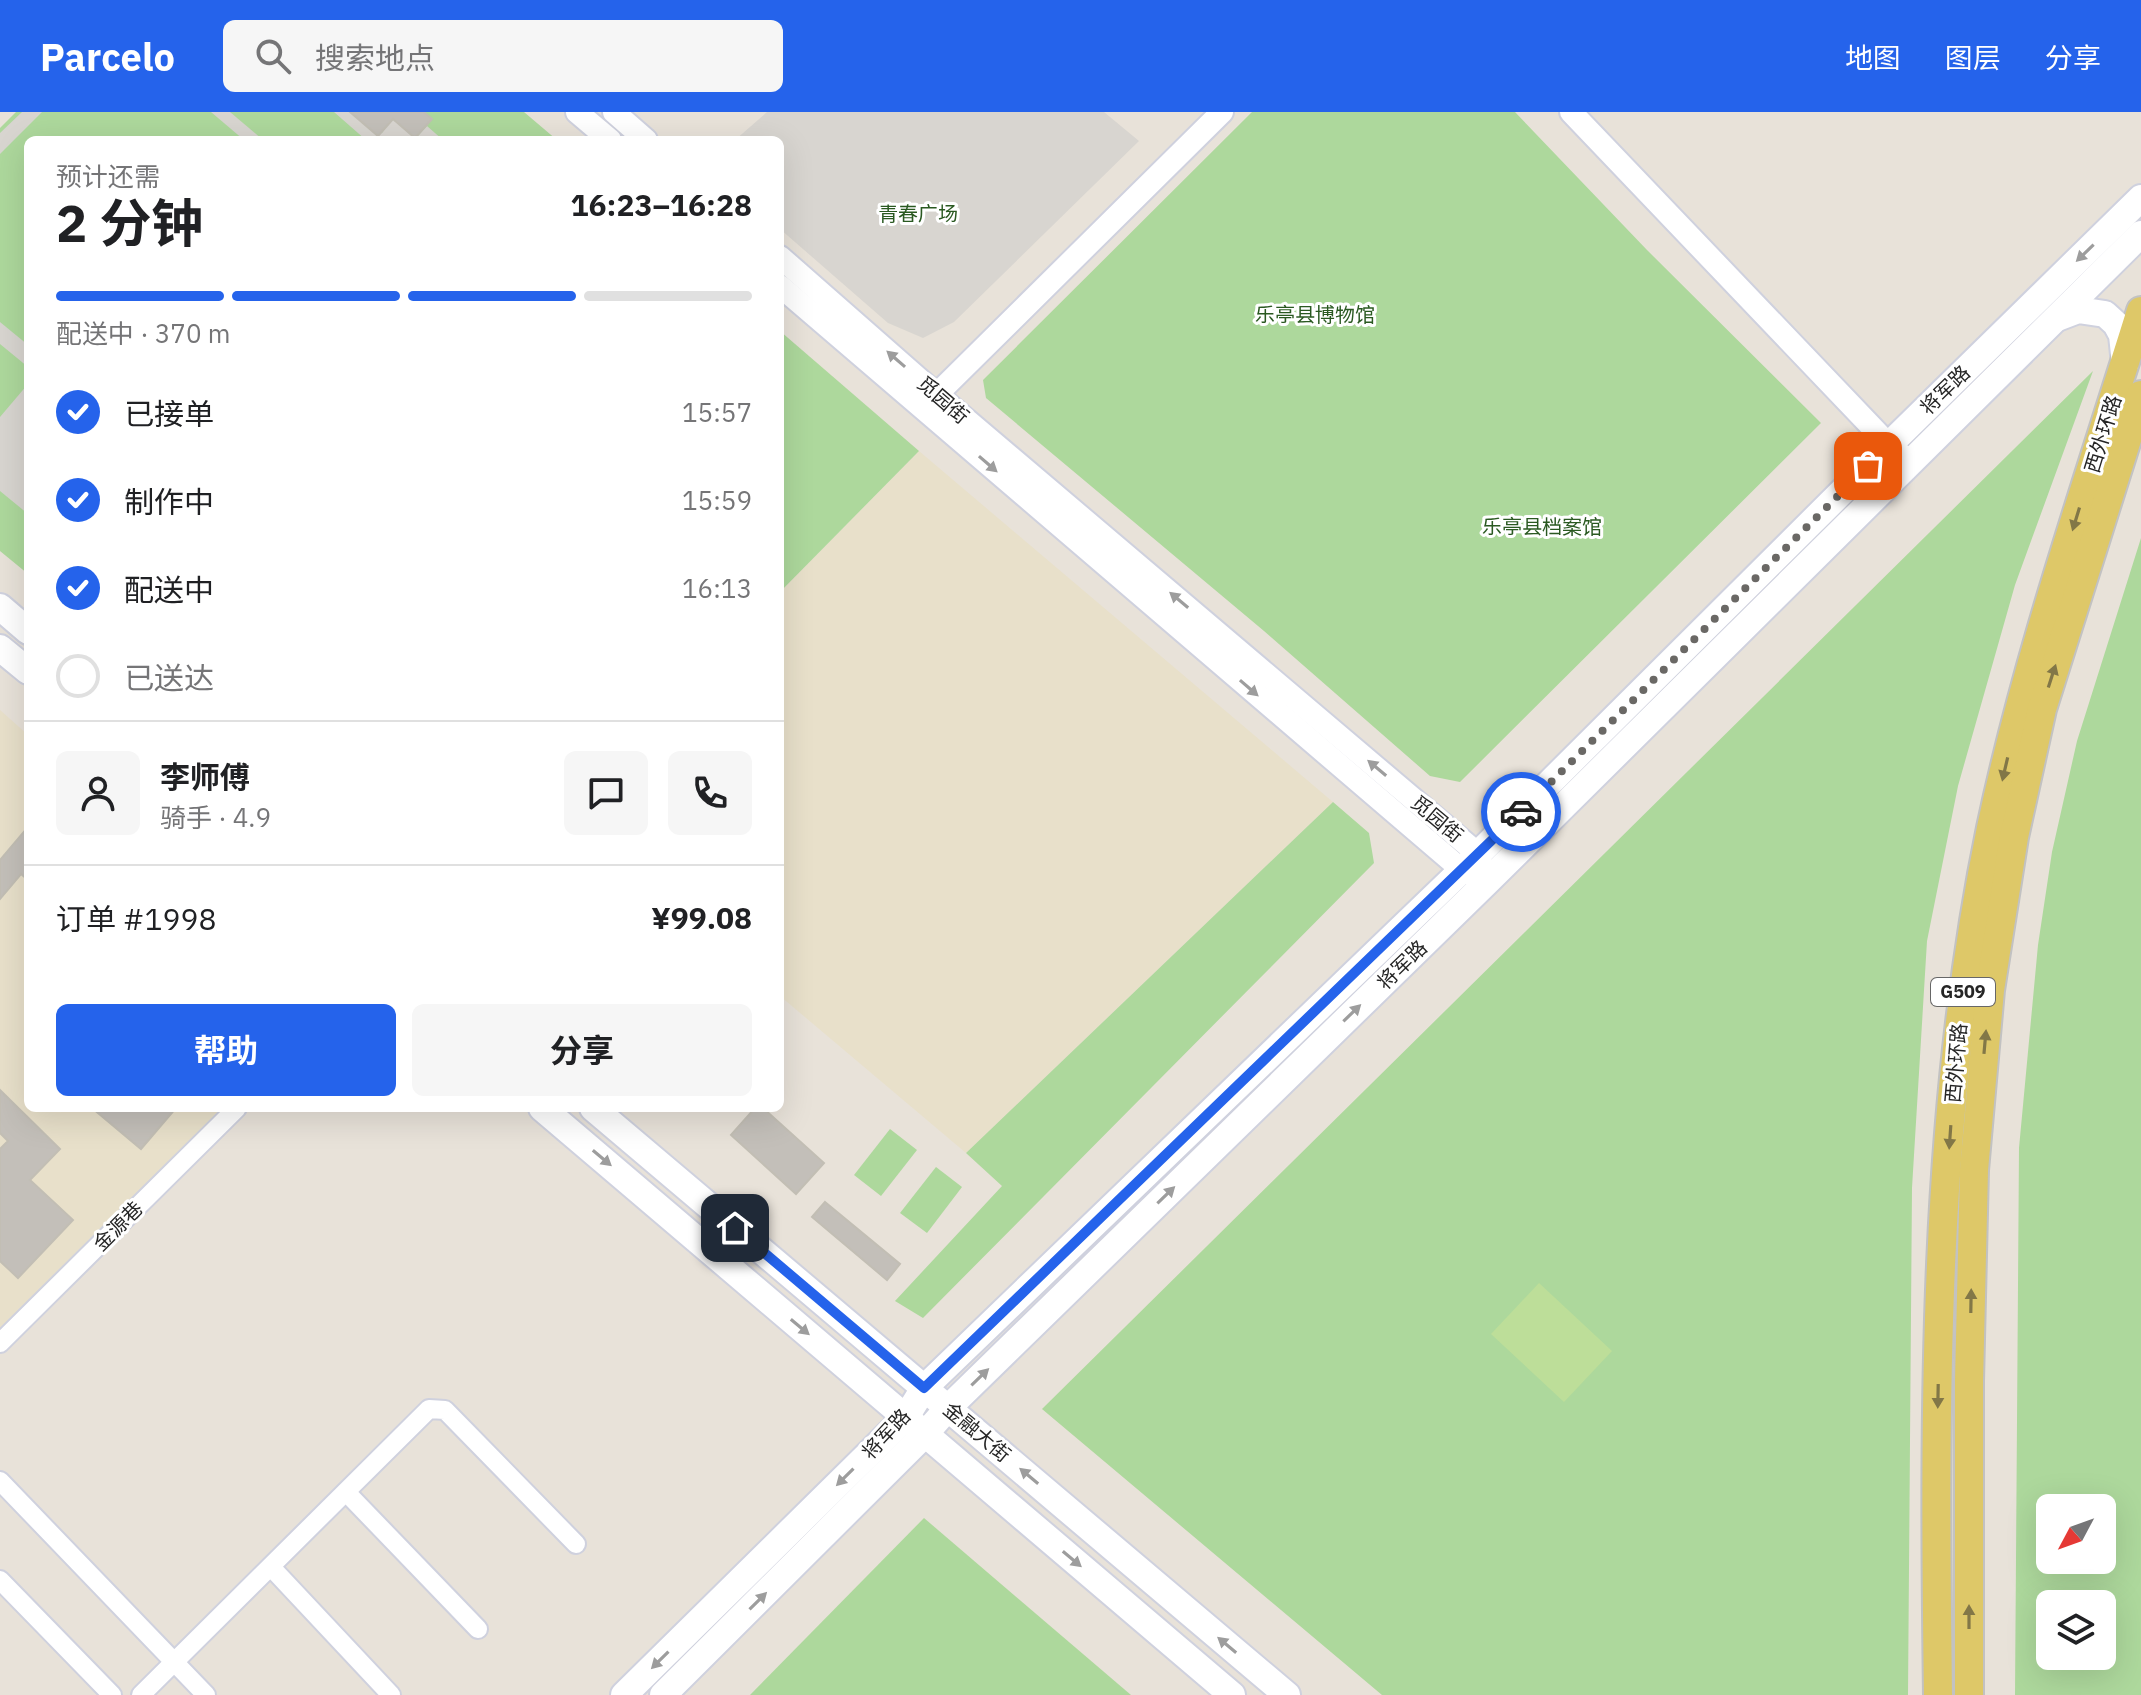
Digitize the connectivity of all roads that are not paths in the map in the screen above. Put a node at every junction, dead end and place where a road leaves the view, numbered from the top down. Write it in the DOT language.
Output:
graph roads {
  1 [pos="577,112"];
  2 [pos="614,112"];
  3 [pos="1222,112"];
  4 [pos="1571,112"];
  5 [pos="605,136"];
  6 [pos="641,136"];
  7 [pos="2141,198"];
  8 [pos="2141,234"];
  9 [pos="784,261"];
  10 [pos="784,289"];
  11 [pos="2141,311"];
  12 [pos="2054,320"];
  13 [pos="2125,364"];
  14 [pos="2141,395"];
  15 [pos="929,401"];
  16 [pos="1889,445"];
  17 [pos="1910,461"];
  18 [pos="0,607"];
  19 [pos="24,628"];
  20 [pos="0,648"];
  21 [pos="24,668"];
  22 [pos="1470,862"];
  23 [pos="1487,882"];
  24 [pos="233,1112"];
  25 [pos="547,1112"];
  26 [pos="598,1112"];
  27 [pos="0,1343"];
  28 [pos="924,1388"];
  29 [pos="948,1408"];
  30 [pos="916,1426"];
  31 [pos="0,1481"];
  32 [pos="346,1492"];
  33 [pos="576,1544"];
  34 [pos="271,1567"];
  35 [pos="0,1580"];
  36 [pos="478,1629"];
  37 [pos="175,1662"];
  38 [pos="112,1695"];
  39 [pos="141,1695"];
  40 [pos="206,1695"];
  41 [pos="391,1695"];
  42 [pos="624,1695"];
  43 [pos="663,1695"];
  44 [pos="1232,1695"];
  45 [pos="1287,1695"];
  46 [pos="1938,1695"];
  47 [pos="1969,1695"];
  1 -- 5 [label="street"];
  2 -- 6 [label="street"];
  3 -- 15 [label="street"];
  4 -- 16 [label="street"];
  7 -- 16 [label="main road, 将军路, one-way"];
  8 -- 12 [label="main road, 将军路"];
  15 -- 9 [label="street, 觅园街, one-way"];
  10 -- 15 [label="street, 觅园街"];
  11 -- 13 [label="main road, 西外环路 / G509"];
  12 -- 13 [label="main road"];
  12 -- 17 [label="main road, 将军路"];
  13 -- 46 [label="main road, 西外环路 / G509, one-way"];
  47 -- 14 [label="main road, 西外环路 / G509, one-way"];
  15 -- 22 [label="street, 觅园街"];
  16 -- 17 [label="street"];
  16 -- 22 [label="main road, 将军路"];
  17 -- 23 [label="main road, 将军路"];
  18 -- 19 [label="main road"];
  20 -- 21 [label="main road"];
  22 -- 23 [label="street, 觅园街"];
  22 -- 28 [label="main road, 将军路"];
  29 -- 23 [label="main road, 将军路, one-way"];
  24 -- 27 [label="street, 金源巷"];
  25 -- 30 [label="main road, 金融大街, one-way"];
  26 -- 28 [label="main road, 金融大街"];
  28 -- 29 [label="main road, 金融大街"];
  28 -- 30 [label="main road, 将军路"];
  29 -- 30 [label="main road, 将军路"];
  45 -- 29 [label="main road, 金融大街, one-way"];
  30 -- 42 [label="main road, 将军路, one-way"];
  43 -- 30 [label="main road, 将军路, one-way"];
  30 -- 44 [label="main road, 金融大街, one-way"];
  31 -- 37 [label="street"];
  32 -- 33 [label="street"];
  32 -- 34 [label="street"];
  32 -- 36 [label="street"];
  34 -- 37 [label="street"];
  34 -- 41 [label="street"];
  35 -- 38 [label="street"];
  37 -- 39 [label="street"];
  37 -- 40 [label="street"];
}
